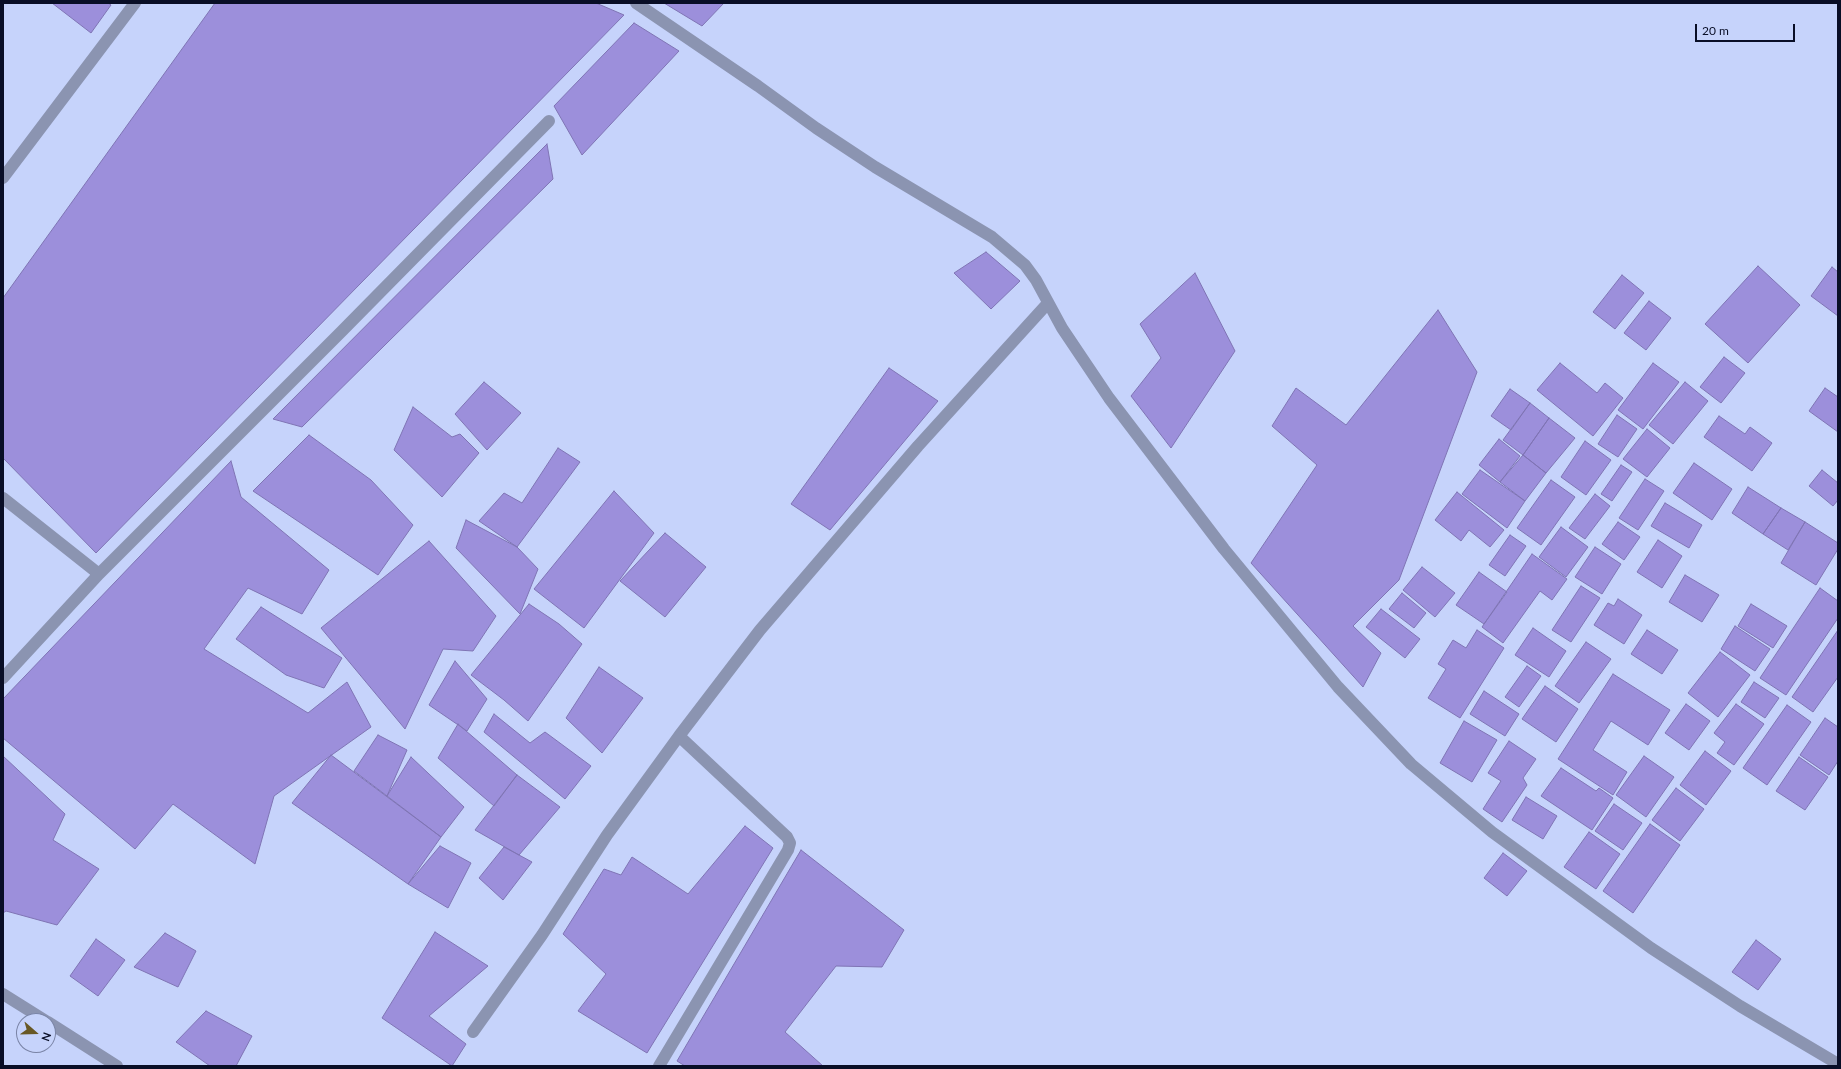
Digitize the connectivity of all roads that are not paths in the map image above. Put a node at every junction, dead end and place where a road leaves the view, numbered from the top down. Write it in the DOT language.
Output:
graph roads {
  1 [pos="135,3"];
  2 [pos="639,4"];
  3 [pos="549,121"];
  4 [pos="3,178"];
  5 [pos="1048,303"];
  6 [pos="3,498"];
  7 [pos="99,574"];
  8 [pos="3,678"];
  9 [pos="679,736"];
  10 [pos="3,994"];
  11 [pos="33,1013"];
  12 [pos="56,1028"];
  13 [pos="473,1032"];
  14 [pos="1838,1064"];
  15 [pos="117,1066"];
  16 [pos="659,1066"];
  1 -- 4 [label="street"];
  2 -- 5 [label="street"];
  3 -- 7 [label="street"];
  5 -- 9 [label="street"];
  5 -- 14 [label="street"];
  6 -- 7 [label="street"];
  7 -- 8 [label="street"];
  9 -- 13 [label="street"];
  9 -- 16 [label="street"];
  10 -- 11 [label="street"];
  12 -- 15 [label="street"];
}
